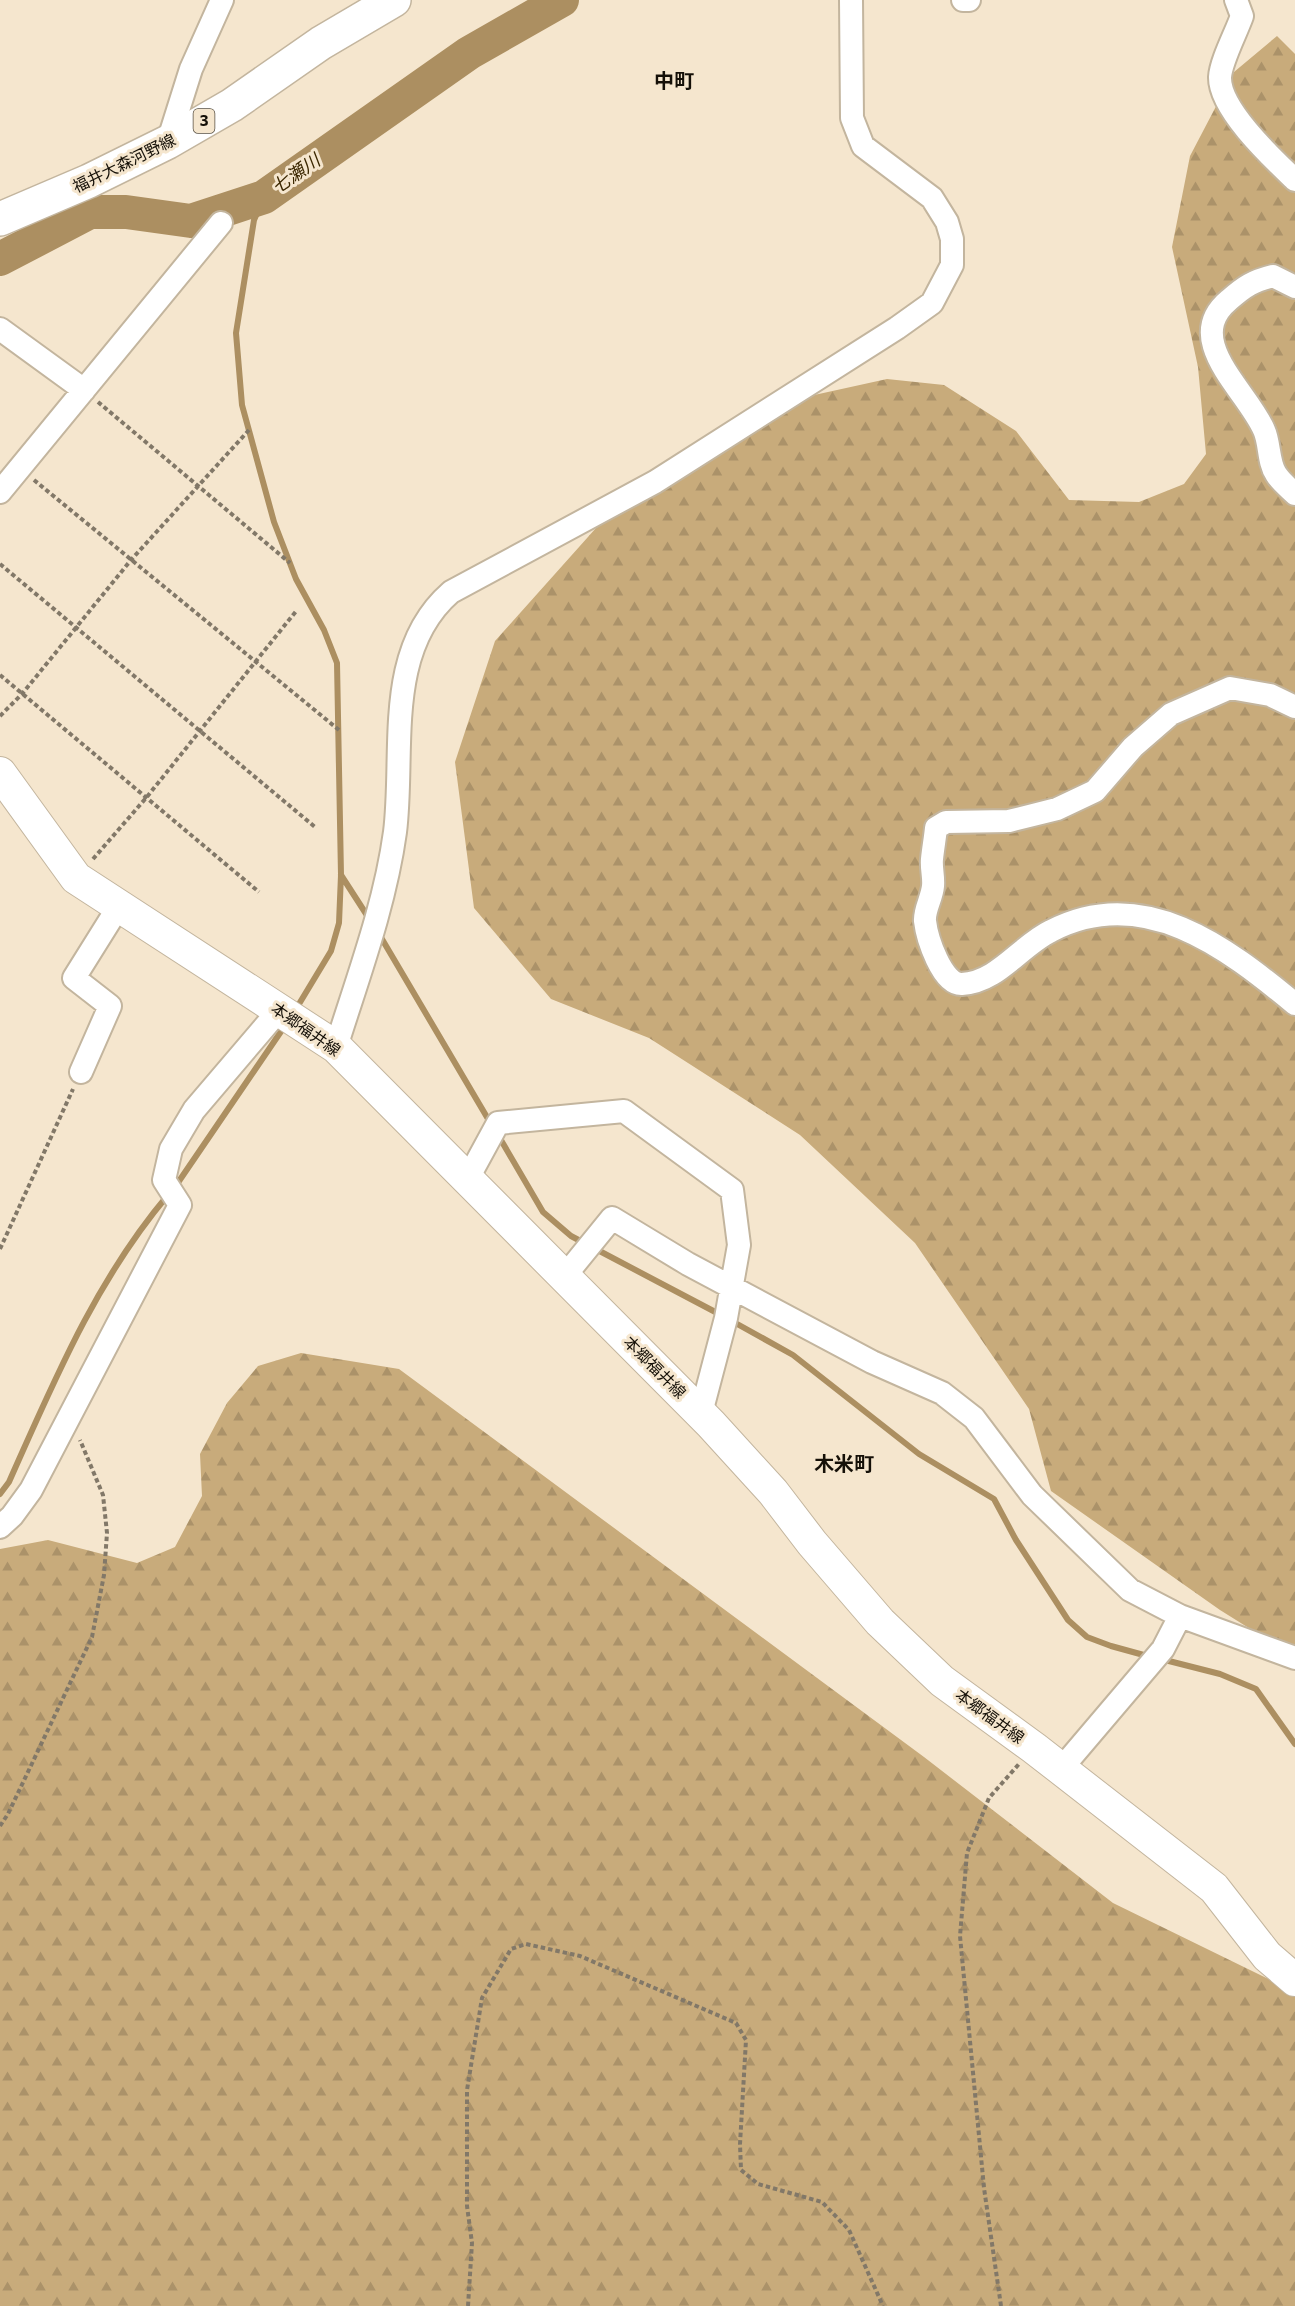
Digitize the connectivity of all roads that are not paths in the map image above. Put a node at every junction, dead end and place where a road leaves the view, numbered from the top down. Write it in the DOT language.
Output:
graph roads {
  1 [pos="222,0"];
  2 [pos="394,0"];
  3 [pos="851,0"];
  4 [pos="963,0"];
  5 [pos="969,0"];
  6 [pos="1236,0"];
  7 [pos="168,142"];
  8 [pos="1295,180"];
  9 [pos="0,219"];
  10 [pos="221,223"];
  11 [pos="1295,287"];
  12 [pos="0,329"];
  13 [pos="84,390"];
  14 [pos="0,492"];
  15 [pos="1295,494"];
  16 [pos="1295,707"];
  17 [pos="0,773"];
  18 [pos="119,906"];
  19 [pos="1295,1004"];
  20 [pos="280,1009"];
  21 [pos="336,1047"];
  22 [pos="81,1072"];
  23 [pos="467,1180"];
  24 [pos="564,1277"];
  25 [pos="732,1286"];
  26 [pos="701,1413"];
  27 [pos="0,1527"];
  28 [pos="1180,1616"];
  29 [pos="1295,1658"];
  30 [pos="1061,1769"];
  31 [pos="1295,1980"];
  1 -- 7 [label="street"];
  2 -- 7 [label="main road, 福井大森河野線 / 3"];
  3 -- 21 [label="street"];
  4 -- 5 [label="street"];
  6 -- 8 [label="street"];
  7 -- 9 [label="main road, 福井大森河野線 / 3"];
  10 -- 13 [label="street"];
  11 -- 15 [label="street"];
  12 -- 13 [label="street"];
  13 -- 14 [label="street"];
  16 -- 19 [label="street"];
  17 -- 18 [label="main road, 本郷福井線"];
  18 -- 20 [label="main road, 本郷福井線"];
  18 -- 22 [label="street"];
  20 -- 21 [label="main road, 本郷福井線"];
  20 -- 27 [label="street"];
  21 -- 23 [label="main road, 本郷福井線"];
  23 -- 24 [label="main road, 本郷福井線"];
  23 -- 25 [label="street"];
  24 -- 25 [label="street"];
  24 -- 26 [label="main road, 本郷福井線"];
  25 -- 26 [label="street"];
  25 -- 28 [label="street"];
  26 -- 30 [label="main road, 本郷福井線"];
  28 -- 29 [label="street"];
  28 -- 30 [label="street"];
  30 -- 31 [label="main road, 本郷福井線"];
}
